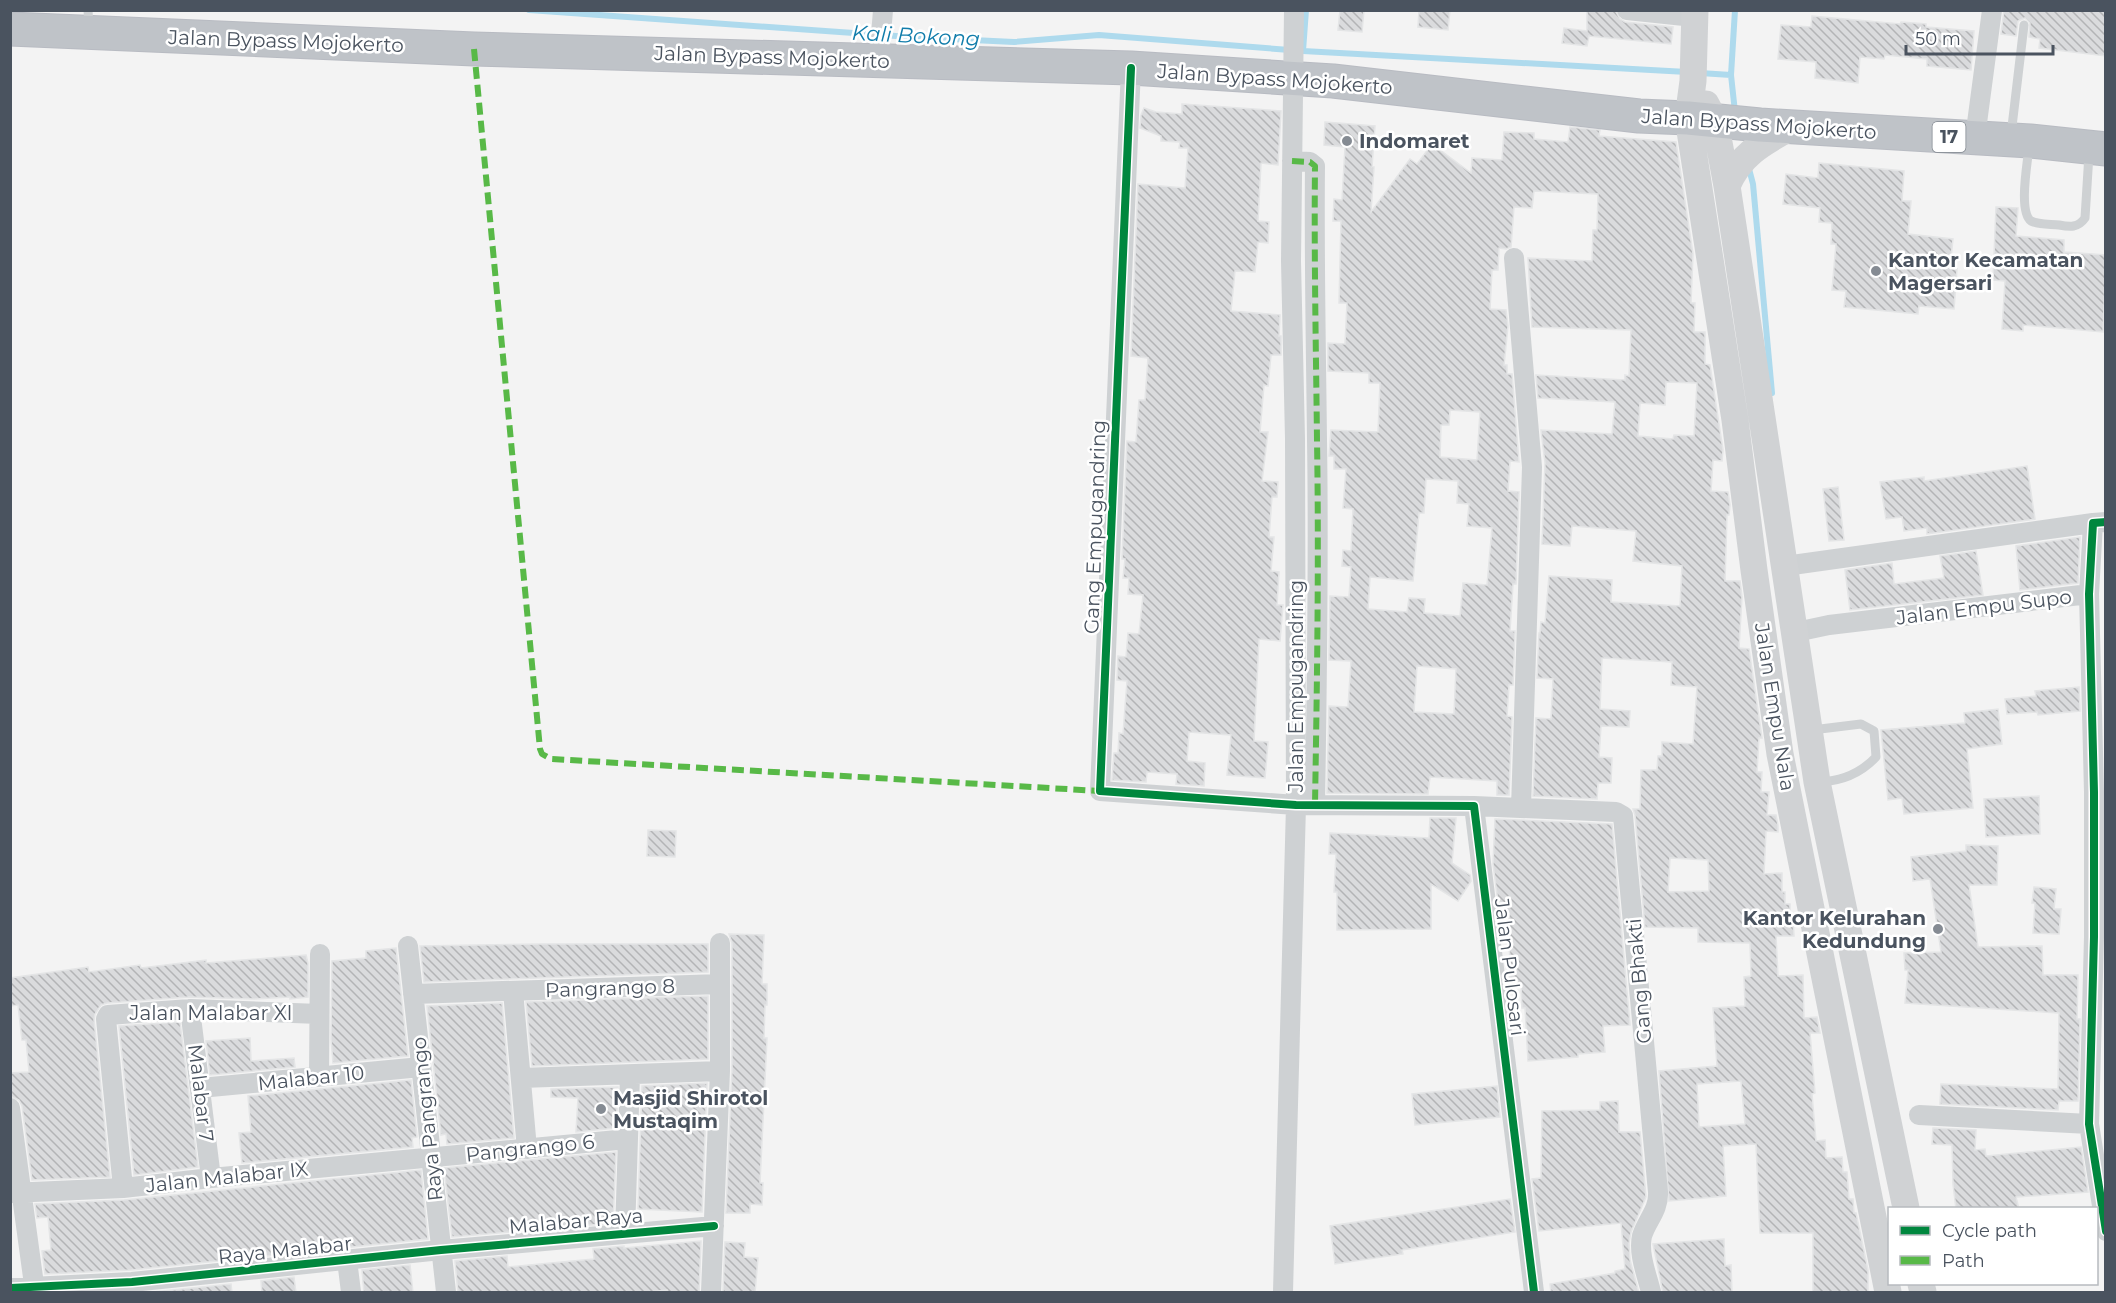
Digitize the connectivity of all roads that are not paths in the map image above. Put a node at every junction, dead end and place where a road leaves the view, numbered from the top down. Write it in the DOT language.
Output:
graph roads {
  1 [pos="1294,10"];
  2 [pos="1627,10"];
  3 [pos="1992,10"];
  4 [pos="1694,14"];
  5 [pos="883,16"];
  6 [pos="89,22"];
  7 [pos="2024,25"];
  8 [pos="10,29"];
  9 [pos="880,52"];
  10 [pos="1131,68"];
  11 [pos="1292,69"];
  12 [pos="1726,127"];
  13 [pos="1975,138"];
  14 [pos="2020,140"];
  15 [pos="2098,148"];
  16 [pos="1729,181"];
  17 [pos="1514,258"];
  18 [pos="2099,522"];
  19 [pos="1796,565"];
  20 [pos="2089,594"];
  21 [pos="1796,632"];
  22 [pos="1817,730"];
  23 [pos="1778,736"];
  24 [pos="1826,782"];
  25 [pos="1787,788"];
  26 [pos="2100,792"];
  27 [pos="1307,805"];
  28 [pos="1474,806"];
  29 [pos="1521,808"];
  30 [pos="720,943"];
  31 [pos="408,946"];
  32 [pos="320,954"];
  33 [pos="720,984"];
  34 [pos="513,991"];
  35 [pos="413,994"];
  36 [pos="190,1009"];
  37 [pos="319,1014"];
  38 [pos="421,1067"];
  39 [pos="720,1071"];
  40 [pos="630,1074"];
  41 [pos="319,1077"];
  42 [pos="521,1078"];
  43 [pos="200,1088"];
  44 [pos="10,1108"];
  45 [pos="1919,1116"];
  46 [pos="2089,1124"];
  47 [pos="628,1139"];
  48 [pos="527,1149"];
  49 [pos="431,1158"];
  50 [pos="211,1178"];
  51 [pos="123,1188"];
  52 [pos="16,1192"];
  53 [pos="1906,1207"];
  54 [pos="714,1226"];
  55 [pos="2106,1231"];
  56 [pos="625,1233"];
  57 [pos="441,1250"];
  58 [pos="347,1260"];
  59 [pos="10,1288"];
  60 [pos="35,1290"];
  61 [pos="351,1293"];
  62 [pos="446,1293"];
  63 [pos="711,1293"];
  64 [pos="1283,1293"];
  65 [pos="1534,1293"];
  66 [pos="1651,1293"];
  67 [pos="1888,1293"];
  1 -- 11 [label="street, Jalan Empugandring"];
  2 -- 4 [label="street"];
  3 -- 13 [label="street"];
  4 -- 12 [label="main road"];
  5 -- 9 [label="street"];
  6 -- 8 [label="highway, Jalan Bypass Mojokerto / 17"];
  6 -- 9 [label="highway, Jalan Bypass Mojokerto / 17"];
  7 -- 14 [label="lane"];
  9 -- 10 [label="highway, Jalan Bypass Mojokerto / 17"];
  10 -- 11 [label="highway, Jalan Bypass Mojokerto / 17"];
  10 -- 27 [label="street, Gang Empugandring"];
  11 -- 12 [label="highway, Jalan Bypass Mojokerto / 17"];
  11 -- 27 [label="street, Jalan Empugandring"];
  12 -- 13 [label="highway, Jalan Bypass Mojokerto / 17"];
  12 -- 16 [label="main road, Jalan Empu Nala"];
  12 -- 16 [label="main road"];
  12 -- 23 [label="main road, Jalan Empu Nala"];
  13 -- 14 [label="highway, Jalan Bypass Mojokerto / 17"];
  14 -- 15 [label="highway, Jalan Bypass Mojokerto / 17"];
  14 -- 15 [label="lane"];
  16 -- 19 [label="main road, Jalan Empu Nala"];
  17 -- 29 [label="street"];
  18 -- 19 [label="street"];
  18 -- 20 [label="street, Jalan Empu Supo"];
  19 -- 21 [label="main road, Jalan Empu Nala"];
  20 -- 21 [label="street, Jalan Empu Supo"];
  20 -- 26 [label="street"];
  21 -- 22 [label="main road, Jalan Empu Nala"];
  22 -- 23 [label="main road"];
  22 -- 24 [label="main road, Jalan Empu Nala"];
  22 -- 24 [label="lane"];
  23 -- 25 [label="main road, Jalan Empu Nala"];
  24 -- 25 [label="main road"];
  24 -- 53 [label="main road, Jalan Empu Nala"];
  25 -- 67 [label="main road, Jalan Empu Nala"];
  26 -- 46 [label="street"];
  27 -- 28 [label="street"];
  27 -- 64 [label="street, Jalan Empugandring"];
  28 -- 29 [label="street, Gang Bhakti"];
  28 -- 65 [label="street, Jalan Pulosari"];
  29 -- 66 [label="street, Gang Bhakti"];
  30 -- 33 [label="street"];
  31 -- 35 [label="street, Raya Pangrango"];
  32 -- 37 [label="street"];
  33 -- 34 [label="street, Pangrango 8"];
  33 -- 39 [label="street"];
  34 -- 35 [label="street, Pangrango 8"];
  34 -- 42 [label="street"];
  35 -- 38 [label="street, Raya Pangrango"];
  36 -- 37 [label="street, Jalan Malabar XI"];
  36 -- 43 [label="street, Malabar 7"];
  36 -- 51 [label="street, Jalan Malabar XI"];
  37 -- 41 [label="street"];
  38 -- 41 [label="street, Malabar 10"];
  38 -- 49 [label="street, Raya Pangrango"];
  39 -- 40 [label="street"];
  39 -- 54 [label="street"];
  40 -- 42 [label="street"];
  40 -- 47 [label="street"];
  41 -- 43 [label="street, Malabar 10"];
  42 -- 48 [label="street"];
  43 -- 50 [label="street, Malabar 7"];
  44 -- 52 [label="street"];
  45 -- 46 [label="street"];
  46 -- 55 [label="street"];
  47 -- 48 [label="street, Pangrango 6"];
  47 -- 56 [label="street"];
  48 -- 49 [label="street, Pangrango 6"];
  49 -- 50 [label="street, Jalan Malabar IX"];
  49 -- 57 [label="street, Raya Pangrango"];
  50 -- 51 [label="street, Jalan Malabar IX"];
  51 -- 52 [label="street, Jalan Malabar IX"];
  52 -- 60 [label="street"];
  54 -- 56 [label="street, Malabar Raya"];
  54 -- 63 [label="street"];
  56 -- 57 [label="street, Malabar Raya"];
  57 -- 58 [label="street, Raya Malabar"];
  57 -- 62 [label="street, Raya Pangrango"];
  58 -- 60 [label="street, Raya Malabar"];
  58 -- 61 [label="street"];
  59 -- 60 [label="street, Raya Malabar"];
}
